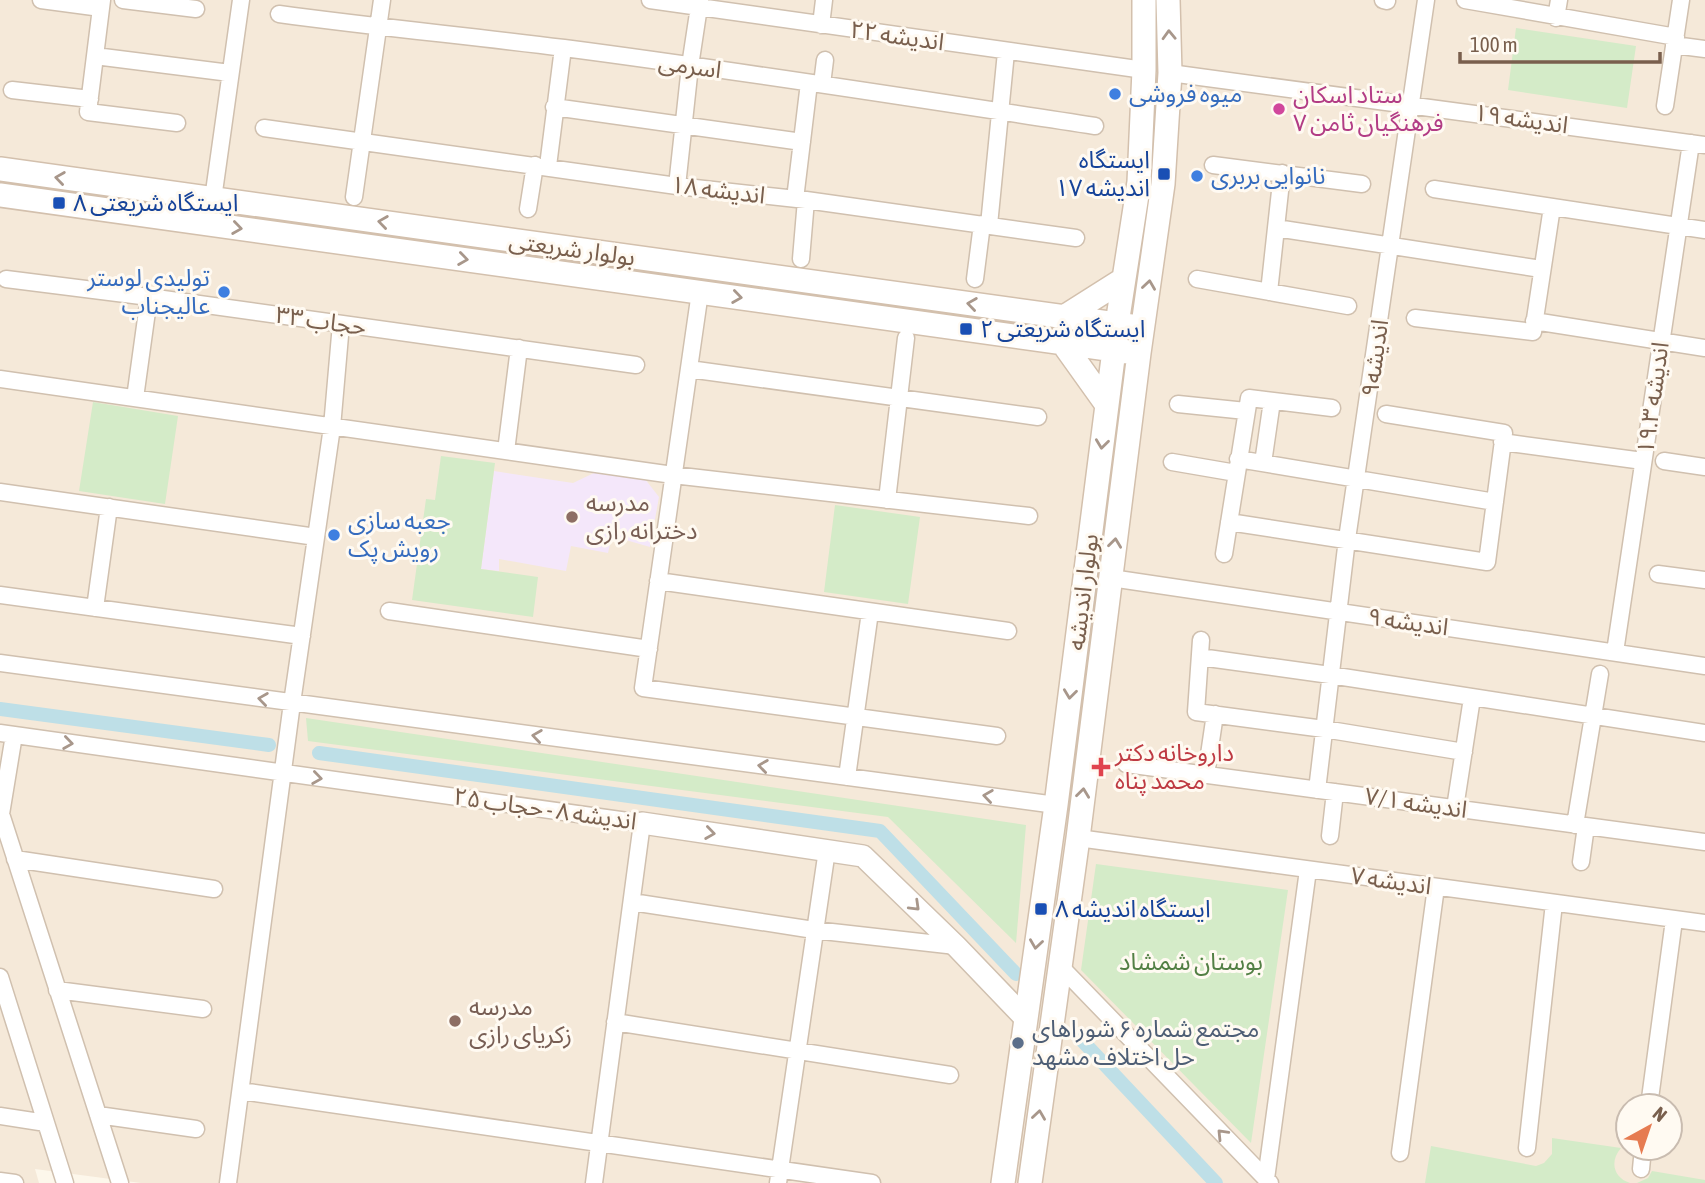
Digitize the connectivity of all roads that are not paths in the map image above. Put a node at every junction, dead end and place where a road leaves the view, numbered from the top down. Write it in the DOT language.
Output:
graph roads {
  1 [pos="41,0"];
  2 [pos="122,0"];
  3 [pos="241,0"];
  4 [pos="382,0"];
  5 [pos="650,0"];
  6 [pos="824,0"];
  7 [pos="1144,0"];
  8 [pos="1168,0"];
  9 [pos="1426,0"];
  10 [pos="1465,0"];
  11 [pos="1559,0"];
  12 [pos="1681,0"];
  13 [pos="102,4"];
  14 [pos="700,4"];
  15 [pos="196,9"];
  16 [pos="279,14"];
  17 [pos="1556,18"];
  18 [pos="821,25"];
  19 [pos="378,28"];
  20 [pos="1675,41"];
  21 [pos="563,48"];
  22 [pos="1705,49"];
  23 [pos="1006,52"];
  24 [pos="95,55"];
  25 [pos="825,60"];
  26 [pos="690,66"];
  27 [pos="1144,70"];
  28 [pos="230,73"];
  29 [pos="1170,73"];
  30 [pos="816,83"];
  31 [pos="12,90"];
  32 [pos="90,99"];
  33 [pos="1412,104"];
  34 [pos="1665,106"];
  35 [pos="554,107"];
  36 [pos="1001,112"];
  37 [pos="177,123"];
  38 [pos="684,125"];
  39 [pos="1095,126"];
  40 [pos="264,128"];
  41 [pos="361,142"];
  42 [pos="802,142"];
  43 [pos="1698,144"];
  44 [pos="542,165"];
  45 [pos="1213,165"];
  46 [pos="1,168"];
  47 [pos="1282,173"];
  48 [pos="1362,184"];
  49 [pos="677,186"];
  50 [pos="1434,189"];
  51 [pos="0,195"];
  52 [pos="354,197"];
  53 [pos="213,199"];
  54 [pos="801,200"];
  55 [pos="1552,207"];
  56 [pos="528,209"];
  57 [pos="986,225"];
  58 [pos="1678,225"];
  59 [pos="1276,228"];
  60 [pos="1705,230"];
  61 [pos="1076,237"];
  62 [pos="1391,247"];
  63 [pos="801,258"];
  64 [pos="1541,269"];
  65 [pos="6,279"];
  66 [pos="975,279"];
  67 [pos="1124,279"];
  68 [pos="1197,279"];
  69 [pos="700,292"];
  70 [pos="1269,292"];
  71 [pos="149,297"];
  72 [pos="1348,306"];
  73 [pos="1064,317"];
  74 [pos="1415,318"];
  75 [pos="1534,321"];
  76 [pos="341,324"];
  77 [pos="1117,324"];
  78 [pos="1143,328"];
  79 [pos="906,338"];
  80 [pos="1661,341"];
  81 [pos="1062,342"];
  82 [pos="519,348"];
  83 [pos="1705,348"];
  84 [pos="1114,349"];
  85 [pos="1139,353"];
  86 [pos="636,365"];
  87 [pos="689,369"];
  88 [pos="0,379"];
  89 [pos="135,398"];
  90 [pos="899,398"];
  91 [pos="1272,401"];
  92 [pos="1178,404"];
  93 [pos="1107,405"];
  94 [pos="1332,408"];
  95 [pos="1246,411"];
  96 [pos="1386,414"];
  97 [pos="1038,417"];
  98 [pos="332,427"];
  99 [pos="1503,442"];
  100 [pos="506,451"];
  101 [pos="1643,461"];
  102 [pos="1664,461"];
  103 [pos="1172,462"];
  104 [pos="1263,463"];
  105 [pos="1237,466"];
  106 [pos="1705,467"];
  107 [pos="673,475"];
  108 [pos="1357,478"];
  109 [pos="0,492"];
  110 [pos="887,500"];
  111 [pos="1494,502"];
  112 [pos="109,507"];
  113 [pos="1029,516"];
  114 [pos="1229,522"];
  115 [pos="316,537"];
  116 [pos="1348,540"];
  117 [pos="1224,554"];
  118 [pos="1658,573"];
  119 [pos="1111,578"];
  120 [pos="1705,580"];
  121 [pos="658,581"];
  122 [pos="0,595"];
  123 [pos="95,608"];
  124 [pos="389,611"];
  125 [pos="1338,611"];
  126 [pos="870,612"];
  127 [pos="1009,631"];
  128 [pos="302,636"];
  129 [pos="1201,640"];
  130 [pos="649,649"];
  131 [pos="1615,652"];
  132 [pos="1200,657"];
  133 [pos="0,663"];
  134 [pos="1705,666"];
  135 [pos="1600,674"];
  136 [pos="1330,675"];
  137 [pos="1472,698"];
  138 [pos="292,703"];
  139 [pos="1215,714"];
  140 [pos="856,717"];
  141 [pos="1592,717"];
  142 [pos="1324,729"];
  143 [pos="1705,733"];
  144 [pos="7,734"];
  145 [pos="997,736"];
  146 [pos="1464,752"];
  147 [pos="1126,764"];
  148 [pos="284,773"];
  149 [pos="1206,775"];
  150 [pos="847,777"];
  151 [pos="1317,790"];
  152 [pos="1335,792"];
  153 [pos="1056,806"];
  154 [pos="1455,808"];
  155 [pos="642,823"];
  156 [pos="1580,825"];
  157 [pos="1330,836"];
  158 [pos="1078,838"];
  159 [pos="1705,842"];
  160 [pos="827,850"];
  161 [pos="15,859"];
  162 [pos="1581,862"];
  163 [pos="1308,870"];
  164 [pos="1436,887"];
  165 [pos="214,889"];
  166 [pos="632,902"];
  167 [pos="1554,903"];
  168 [pos="1674,920"];
  169 [pos="1705,923"];
  170 [pos="814,930"];
  171 [pos="956,946"];
  172 [pos="1059,965"];
  173 [pos="0,977"];
  174 [pos="57,990"];
  175 [pos="203,1009"];
  176 [pos="1025,1018"];
  177 [pos="615,1022"];
  178 [pos="797,1051"];
  179 [pos="950,1074"];
  180 [pos="241,1091"];
  181 [pos="1651,1092"];
  182 [pos="98,1115"];
  183 [pos="0,1116"];
  184 [pos="46,1123"];
  185 [pos="196,1129"];
  186 [pos="599,1142"];
  187 [pos="1527,1148"];
  188 [pos="1400,1153"];
  189 [pos="1642,1162"];
  190 [pos="1641,1169"];
  191 [pos="779,1176"];
  192 [pos="0,1181"];
  193 [pos="1268,1181"];
  194 [pos="15,1183"];
  195 [pos="65,1183"];
  196 [pos="120,1183"];
  197 [pos="228,1183"];
  198 [pos="594,1183"];
  199 [pos="872,1183"];
  200 [pos="1003,1183"];
  201 [pos="1030,1183"];
  1 -- 13 [label="street"];
  2 -- 15 [label="street"];
  3 -- 28 [label="street"];
  4 -- 19 [label="street"];
  5 -- 14 [label="street, اندیشه ۲۲"];
  6 -- 18 [label="street"];
  7 -- 27 [label="main road, بولوار اندیشه"];
  29 -- 8 [label="main road, بولوار اندیشه, one-way"];
  9 -- 33 [label="street, اندیشه۹"];
  10 -- 17 [label="street"];
  11 -- 17 [label="street"];
  12 -- 20 [label="street"];
  13 -- 24 [label="street"];
  14 -- 18 [label="street, اندیشه ۲۲"];
  14 -- 26 [label="street"];
  16 -- 19 [label="street, اسرمی"];
  17 -- 20 [label="street"];
  18 -- 23 [label="street, اندیشه ۲۲"];
  19 -- 21 [label="street, اسرمی"];
  19 -- 41 [label="street"];
  20 -- 22 [label="street"];
  20 -- 34 [label="street"];
  21 -- 26 [label="street, اسرمی"];
  21 -- 35 [label="street"];
  23 -- 27 [label="street, اندیشه ۲۲"];
  23 -- 36 [label="street"];
  24 -- 28 [label="street"];
  24 -- 32 [label="street"];
  25 -- 30 [label="street"];
  26 -- 30 [label="street, اسرمی"];
  26 -- 38 [label="street"];
  27 -- 67 [label="main road, بولوار اندیشه"];
  28 -- 53 [label="street"];
  29 -- 33 [label="street, اندیشه ۱۹"];
  78 -- 29 [label="main road, بولوار اندیشه, one-way"];
  30 -- 36 [label="street, اسرمی"];
  30 -- 42 [label="street"];
  31 -- 32 [label="street"];
  32 -- 37 [label="street"];
  33 -- 43 [label="street, اندیشه ۱۹"];
  33 -- 62 [label="street, اندیشه۹"];
  35 -- 38 [label="street"];
  35 -- 44 [label="street"];
  36 -- 39 [label="street, اسرمی"];
  36 -- 57 [label="street"];
  38 -- 42 [label="street"];
  38 -- 49 [label="street"];
  40 -- 41 [label="street, اندیشه ۱۸"];
  41 -- 44 [label="street, اندیشه ۱۸"];
  41 -- 52 [label="street"];
  42 -- 54 [label="street"];
  43 -- 58 [label="street, اندیشه ۱۹.۳"];
  44 -- 49 [label="street, اندیشه ۱۸"];
  44 -- 56 [label="street"];
  45 -- 47 [label="street"];
  53 -- 46 [label="main road, بولوار شریعتی, one-way"];
  47 -- 48 [label="street"];
  47 -- 59 [label="street"];
  49 -- 54 [label="street, اندیشه ۱۸"];
  50 -- 55 [label="street"];
  51 -- 69 [label="main road, بولوار شریعتی, one-way"];
  73 -- 53 [label="main road, بولوار شریعتی, one-way"];
  54 -- 57 [label="street, اندیشه ۱۸"];
  54 -- 63 [label="street"];
  55 -- 58 [label="street"];
  55 -- 64 [label="street"];
  57 -- 61 [label="street, اندیشه ۱۸"];
  57 -- 66 [label="street"];
  58 -- 60 [label="street"];
  58 -- 80 [label="street, اندیشه ۱۹.۳"];
  59 -- 62 [label="street"];
  59 -- 70 [label="street"];
  62 -- 64 [label="street"];
  62 -- 108 [label="street, اندیشه۹"];
  64 -- 75 [label="street"];
  65 -- 71 [label="street, حجاب ۳۳"];
  67 -- 73 [label="main road"];
  67 -- 77 [label="main road, بولوار اندیشه"];
  68 -- 70 [label="street"];
  69 -- 81 [label="main road, بولوار شریعتی, one-way"];
  69 -- 87 [label="street"];
  70 -- 72 [label="street"];
  71 -- 76 [label="street, حجاب ۳۳"];
  71 -- 89 [label="street"];
  73 -- 77 [label="main road, بولوار شریعتی"];
  74 -- 75 [label="street"];
  75 -- 80 [label="street"];
  76 -- 82 [label="street, حجاب ۳۳"];
  76 -- 98 [label="street"];
  77 -- 78 [label="main road, بولوار شریعتی"];
  77 -- 84 [label="main road, بولوار اندیشه"];
  78 -- 85 [label="main road, بولوار اندیشه"];
  79 -- 90 [label="street"];
  80 -- 83 [label="street"];
  80 -- 101 [label="street, اندیشه ۱۹.۳"];
  81 -- 84 [label="main road, بولوار شریعتی"];
  81 -- 93 [label="main road"];
  82 -- 86 [label="street, حجاب ۳۳"];
  82 -- 100 [label="street"];
  84 -- 85 [label="main road, بولوار شریعتی"];
  84 -- 93 [label="main road, بولوار اندیشه"];
  119 -- 85 [label="main road, بولوار اندیشه, one-way"];
  87 -- 90 [label="street"];
  87 -- 107 [label="street"];
  88 -- 89 [label="street"];
  89 -- 98 [label="street"];
  90 -- 97 [label="street"];
  90 -- 110 [label="street"];
  91 -- 94 [label="street"];
  91 -- 95 [label="street"];
  91 -- 104 [label="street"];
  92 -- 95 [label="street"];
  93 -- 153 [label="main road, بولوار اندیشه, one-way"];
  95 -- 105 [label="street"];
  96 -- 99 [label="street"];
  98 -- 100 [label="street"];
  98 -- 115 [label="street"];
  99 -- 101 [label="street"];
  99 -- 111 [label="street"];
  100 -- 107 [label="street"];
  101 -- 131 [label="street, اندیشه ۱۹.۳"];
  102 -- 106 [label="street"];
  103 -- 105 [label="street"];
  104 -- 105 [label="street"];
  104 -- 108 [label="street"];
  105 -- 114 [label="street"];
  107 -- 110 [label="street"];
  107 -- 121 [label="street"];
  108 -- 111 [label="street"];
  108 -- 116 [label="street, اندیشه۹"];
  109 -- 112 [label="street"];
  110 -- 113 [label="street"];
  111 -- 116 [label="street"];
  112 -- 115 [label="street"];
  112 -- 123 [label="street"];
  114 -- 116 [label="street"];
  114 -- 117 [label="street"];
  115 -- 128 [label="street"];
  116 -- 125 [label="street, اندیشه۹"];
  118 -- 120 [label="street"];
  119 -- 125 [label="street, اندیشه ۹"];
  158 -- 119 [label="main road, بولوار اندیشه, one-way"];
  121 -- 126 [label="street"];
  121 -- 130 [label="street"];
  122 -- 123 [label="street"];
  123 -- 128 [label="street"];
  124 -- 130 [label="street"];
  125 -- 131 [label="street, اندیشه ۹"];
  125 -- 136 [label="street, اندیشه۹"];
  126 -- 127 [label="street"];
  126 -- 140 [label="street"];
  128 -- 138 [label="street"];
  129 -- 132 [label="street"];
  130 -- 140 [label="street"];
  131 -- 134 [label="street, اندیشه ۹"];
  132 -- 136 [label="street"];
  132 -- 139 [label="street"];
  138 -- 133 [label="street, one-way"];
  135 -- 141 [label="street"];
  136 -- 137 [label="street"];
  136 -- 142 [label="street, اندیشه۹"];
  137 -- 141 [label="street"];
  137 -- 146 [label="street"];
  138 -- 148 [label="street"];
  150 -- 138 [label="street, one-way"];
  139 -- 142 [label="street"];
  139 -- 149 [label="street"];
  140 -- 145 [label="street"];
  140 -- 150 [label="street"];
  141 -- 143 [label="street"];
  141 -- 156 [label="street"];
  142 -- 146 [label="street"];
  142 -- 151 [label="street, اندیشه۹"];
  144 -- 148 [label="street, اندیشه ۸ - حجاب ۲۵, one-way"];
  144 -- 161 [label="street"];
  146 -- 154 [label="street"];
  147 -- 149 [label="street, اندیشه ۷/۱"];
  148 -- 155 [label="street, اندیشه ۸ - حجاب ۲۵, one-way"];
  148 -- 180 [label="street"];
  149 -- 151 [label="street, اندیشه ۷/۱"];
  153 -- 150 [label="street, one-way"];
  151 -- 152 [label="street, اندیشه ۷/۱"];
  152 -- 154 [label="street, اندیشه ۷/۱"];
  152 -- 157 [label="street"];
  153 -- 176 [label="main road, بولوار اندیشه, one-way"];
  154 -- 156 [label="street, اندیشه ۷/۱"];
  155 -- 160 [label="street, اندیشه ۸ - حجاب ۲۵, one-way"];
  155 -- 166 [label="street"];
  156 -- 159 [label="street, اندیشه ۷/۱"];
  156 -- 162 [label="street"];
  158 -- 163 [label="street, اندیشه ۷"];
  158 -- 172 [label="main road, بولوار اندیشه"];
  160 -- 170 [label="street"];
  160 -- 171 [label="street, اندیشه ۸ - حجاب ۲۵, one-way"];
  161 -- 165 [label="street"];
  161 -- 174 [label="street"];
  163 -- 164 [label="street, اندیشه ۷"];
  163 -- 193 [label="street"];
  164 -- 167 [label="street, اندیشه ۷"];
  164 -- 188 [label="street"];
  166 -- 170 [label="street"];
  166 -- 177 [label="street"];
  167 -- 168 [label="street, اندیشه ۷"];
  167 -- 187 [label="street"];
  168 -- 169 [label="street, اندیشه ۷"];
  168 -- 181 [label="street"];
  170 -- 171 [label="street"];
  170 -- 178 [label="street"];
  171 -- 176 [label="street, اندیشه ۸ - حجاب ۲۵"];
  193 -- 172 [label="street, one-way"];
  201 -- 172 [label="main road, بولوار اندیشه, one-way"];
  173 -- 184 [label="street"];
  174 -- 175 [label="street"];
  174 -- 182 [label="street"];
  176 -- 200 [label="main road, بولوار اندیشه"];
  177 -- 178 [label="street"];
  177 -- 186 [label="street"];
  178 -- 179 [label="street"];
  178 -- 191 [label="street"];
  180 -- 186 [label="street"];
  180 -- 197 [label="street"];
  182 -- 185 [label="street"];
  182 -- 196 [label="street"];
  183 -- 184 [label="street"];
  184 -- 195 [label="street"];
  186 -- 191 [label="street"];
  186 -- 198 [label="street"];
  189 -- 190 [label="street"];
  191 -- 199 [label="street"];
  192 -- 194 [label="street"];
}
